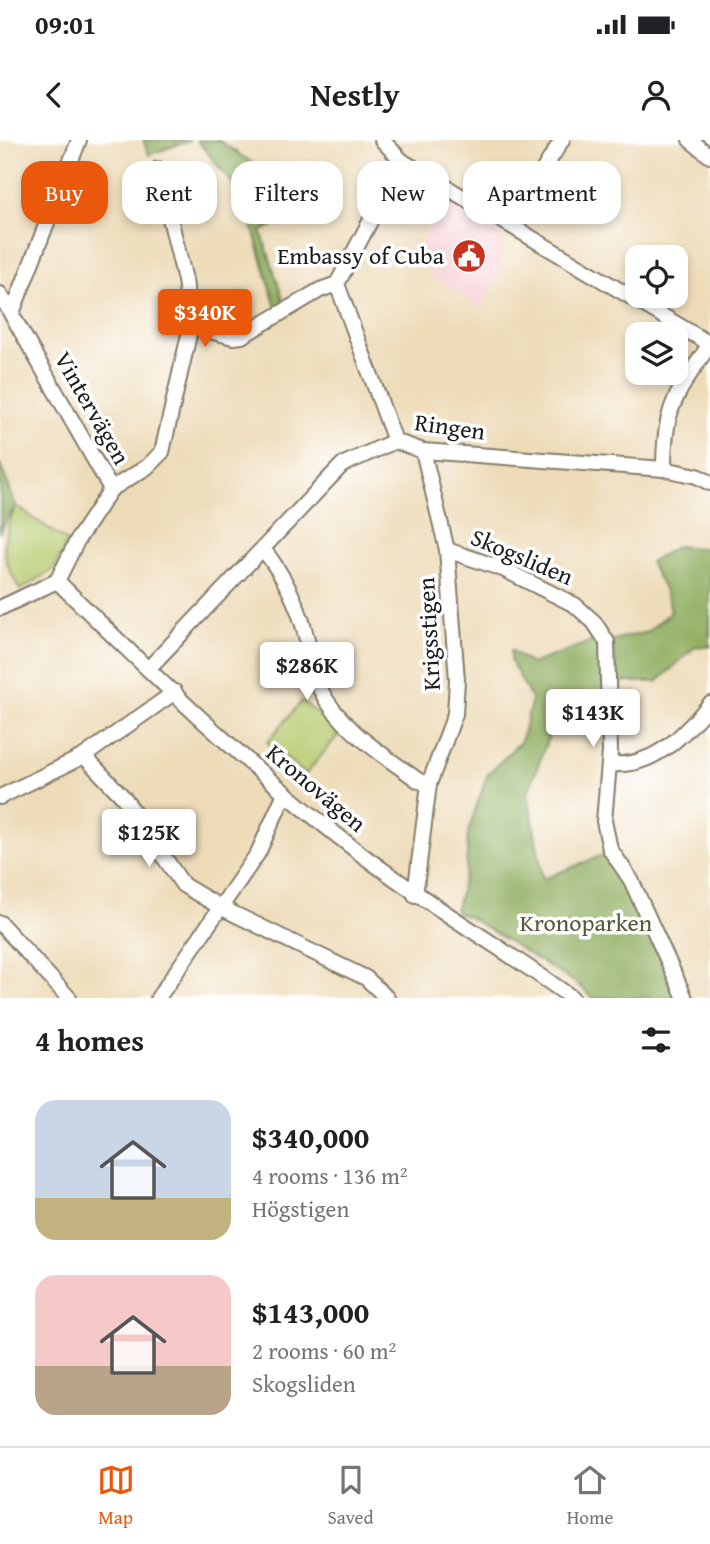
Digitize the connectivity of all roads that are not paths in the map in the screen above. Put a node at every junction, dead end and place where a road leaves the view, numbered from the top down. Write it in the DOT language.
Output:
graph roads {
  1 [pos="79,140"];
  2 [pos="382,140"];
  3 [pos="562,140"];
  4 [pos="691,140"];
  5 [pos="710,156"];
  6 [pos="402,161"];
  7 [pos="549,161"];
  8 [pos="172,224"];
  9 [pos="369,224"];
  10 [pos="512,224"];
  11 [pos="337,284"];
  12 [pos="0,293"];
  13 [pos="12,313"];
  14 [pos="191,326"];
  15 [pos="710,344"];
  16 [pos="395,441"];
  17 [pos="423,451"];
  18 [pos="664,469"];
  19 [pos="710,483"];
  20 [pos="111,489"];
  21 [pos="264,550"];
  22 [pos="447,550"];
  23 [pos="57,581"];
  24 [pos="0,608"];
  25 [pos="148,669"];
  26 [pos="175,692"];
  27 [pos="710,704"];
  28 [pos="84,756"];
  29 [pos="610,764"];
  30 [pos="429,784"];
  31 [pos="285,793"];
  32 [pos="0,797"];
  33 [pos="415,895"];
  34 [pos="220,907"];
  35 [pos="0,923"];
  36 [pos="69,998"];
  37 [pos="158,998"];
  38 [pos="387,998"];
  39 [pos="572,998"];
  40 [pos="685,998"];
  1 -- 13 [label="street"];
  2 -- 6 [label="street"];
  3 -- 7 [label="street"];
  4 -- 5 [label="street"];
  8 -- 14 [label="street"];
  9 -- 11 [label="street"];
  10 -- 15 [label="street"];
  11 -- 14 [label="street"];
  11 -- 16 [label="street"];
  12 -- 13 [label="street, Vintervägen"];
  13 -- 20 [label="street, Vintervägen"];
  14 -- 20 [label="street"];
  15 -- 18 [label="street"];
  16 -- 17 [label="street, Ringen"];
  16 -- 21 [label="street, Ringen"];
  17 -- 18 [label="street, Ringen"];
  17 -- 22 [label="street, Krigsstigen"];
  18 -- 19 [label="street, Ringen"];
  20 -- 23 [label="street, Vintervägen"];
  21 -- 25 [label="street, Ringen"];
  21 -- 30 [label="street"];
  22 -- 29 [label="street, Skogsliden"];
  22 -- 30 [label="street, Krigsstigen"];
  23 -- 24 [label="street"];
  23 -- 25 [label="street, Kronovägen"];
  25 -- 26 [label="street, Kronovägen"];
  26 -- 28 [label="street"];
  26 -- 31 [label="street, Kronovägen"];
  27 -- 29 [label="street"];
  28 -- 32 [label="street"];
  28 -- 34 [label="street"];
  29 -- 40 [label="street, Skogsliden"];
  30 -- 33 [label="street, Krigsstigen"];
  31 -- 33 [label="street, Kronovägen"];
  31 -- 34 [label="street"];
  33 -- 39 [label="street, Kronovägen"];
  34 -- 37 [label="street"];
  34 -- 38 [label="street"];
  35 -- 36 [label="street"];
}
